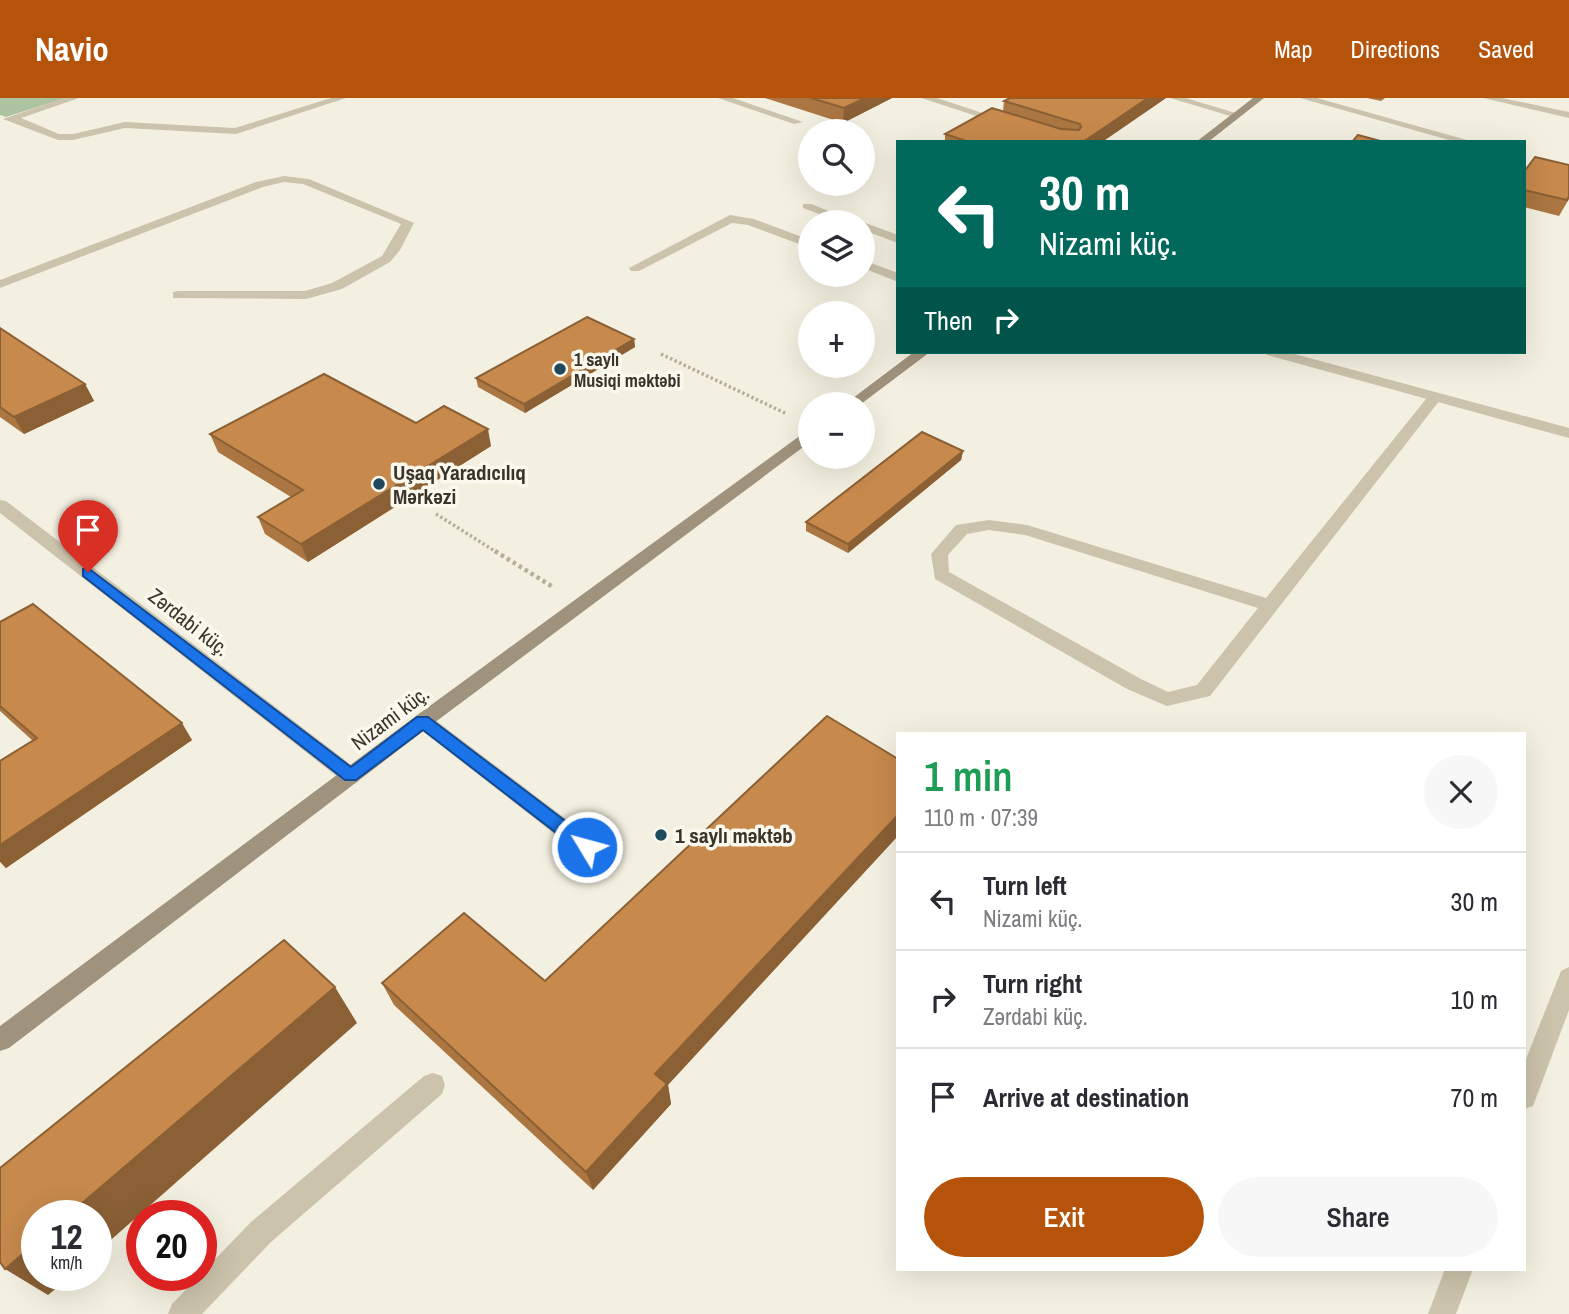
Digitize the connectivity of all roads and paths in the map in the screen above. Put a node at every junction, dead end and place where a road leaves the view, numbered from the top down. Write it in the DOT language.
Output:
graph roads {
  1 [pos="74,98"];
  2 [pos="341,98"];
  3 [pos="723,98"];
  4 [pos="926,98"];
  5 [pos="1175,98"];
  6 [pos="1259,98"];
  7 [pos="1305,98"];
  8 [pos="1488,98"];
  9 [pos="1237,115"];
  10 [pos="1569,115"];
  11 [pos="12,118"];
  12 [pos="0,121"];
  13 [pos="797,122"];
  14 [pos="1018,126"];
  15 [pos="1204,140"];
  16 [pos="1462,140"];
  17 [pos="807,206"];
  18 [pos="818,210"];
  19 [pos="875,230"];
  20 [pos="896,238"];
  21 [pos="798,240"];
  22 [pos="635,268"];
  23 [pos="875,269"];
  24 [pos="896,277"];
  25 [pos="0,284"];
  26 [pos="178,295"];
  27 [pos="661,354"];
  28 [pos="920,354"];
  29 [pos="1279,354"];
  30 [pos="868,392"];
  31 [pos="1435,397"];
  32 [pos="798,424"];
  33 [pos="798,432"];
  34 [pos="1569,433"];
  35 [pos="0,505"];
  36 [pos="436,514"];
  37 [pos="581,604"];
  38 [pos="1271,606"];
  39 [pos="423,721"];
  40 [pos="351,776"];
  41 [pos="587,847"];
  42 [pos="1569,978"];
  43 [pos="0,1040"];
  44 [pos="433,1085"];
  45 [pos="1526,1092"];
  46 [pos="1459,1271"];
  47 [pos="182,1314"];
  48 [pos="1443,1314"];
  1 -- 11 [label="street"];
  2 -- 11 [label="street"];
  3 -- 13 [label="street"];
  4 -- 14 [label="street"];
  5 -- 9 [label="street"];
  6 -- 9 [label="main road"];
  7 -- 16 [label="street"];
  8 -- 10 [label="street"];
  9 -- 15 [label="main road"];
  11 -- 12 [label="street"];
  17 -- 18 [label="street"];
  19 -- 20 [label="street"];
  21 -- 22 [label="street"];
  23 -- 24 [label="street"];
  25 -- 26 [label="street"];
  27 -- 32 [label="path"];
  28 -- 30 [label="main road"];
  29 -- 31 [label="street"];
  31 -- 34 [label="street"];
  31 -- 38 [label="street"];
  33 -- 37 [label="main road, Nizami küç."];
  35 -- 40 [label="street, Zərdabi küç."];
  36 -- 37 [label="path"];
  37 -- 39 [label="main road, Nizami küç."];
  38 -- 38 [label="street"];
  39 -- 40 [label="main road, Nizami küç."];
  39 -- 41 [label="street"];
  40 -- 43 [label="main road, Nizami küç."];
  42 -- 45 [label="street"];
  44 -- 47 [label="street"];
  46 -- 48 [label="street"];
}
